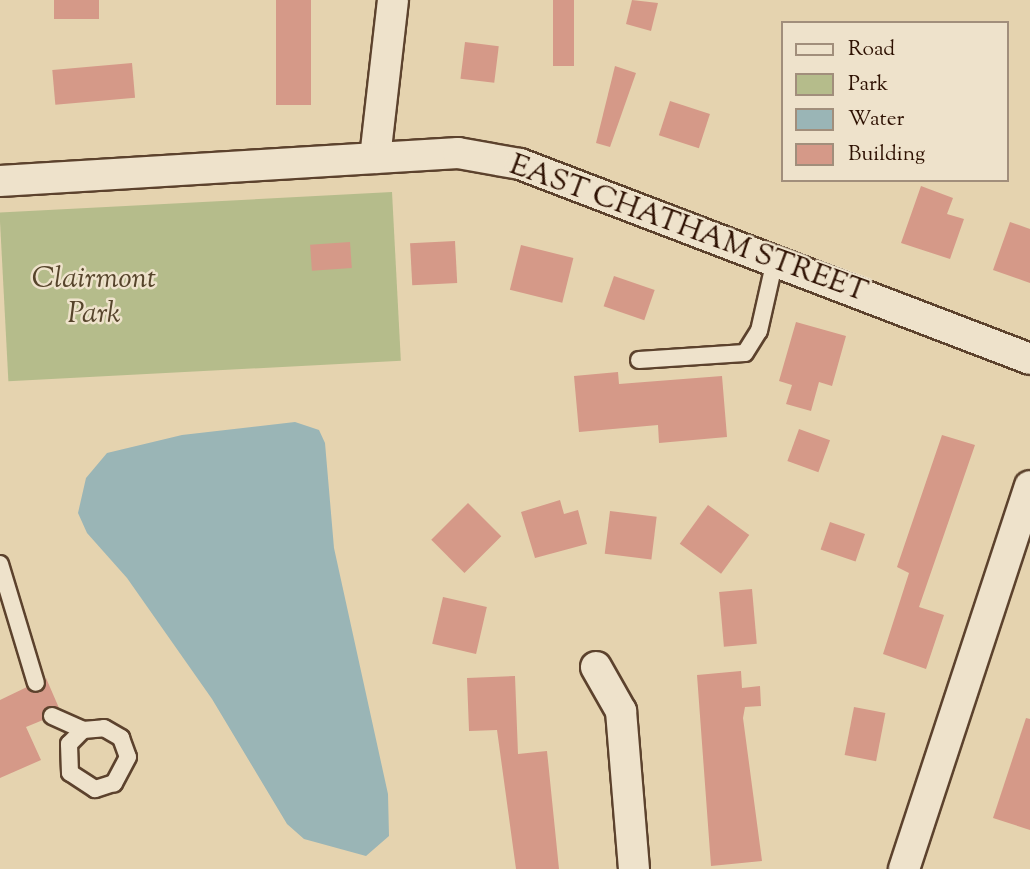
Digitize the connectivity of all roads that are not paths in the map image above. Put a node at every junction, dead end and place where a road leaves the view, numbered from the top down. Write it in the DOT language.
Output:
graph roads {
  1 [pos="393,0"];
  2 [pos="375,158"];
  3 [pos="0,181"];
  4 [pos="775,260"];
  5 [pos="1030,359"];
  6 [pos="639,360"];
  7 [pos="1030,486"];
  8 [pos="0,564"];
  9 [pos="6,599"];
  10 [pos="596,667"];
  11 [pos="36,683"];
  12 [pos="52,716"];
  13 [pos="83,730"];
  14 [pos="634,869"];
  15 [pos="904,869"];
  1 -- 2 [label="street"];
  2 -- 3 [label="street, EAST CHATHAM STREET"];
  2 -- 4 [label="street, EAST CHATHAM STREET"];
  4 -- 5 [label="street, EAST CHATHAM STREET"];
  4 -- 6 [label="lane"];
  7 -- 15 [label="street"];
  8 -- 9 [label="lane"];
  9 -- 11 [label="lane"];
  10 -- 14 [label="street"];
  12 -- 13 [label="lane"];
}
